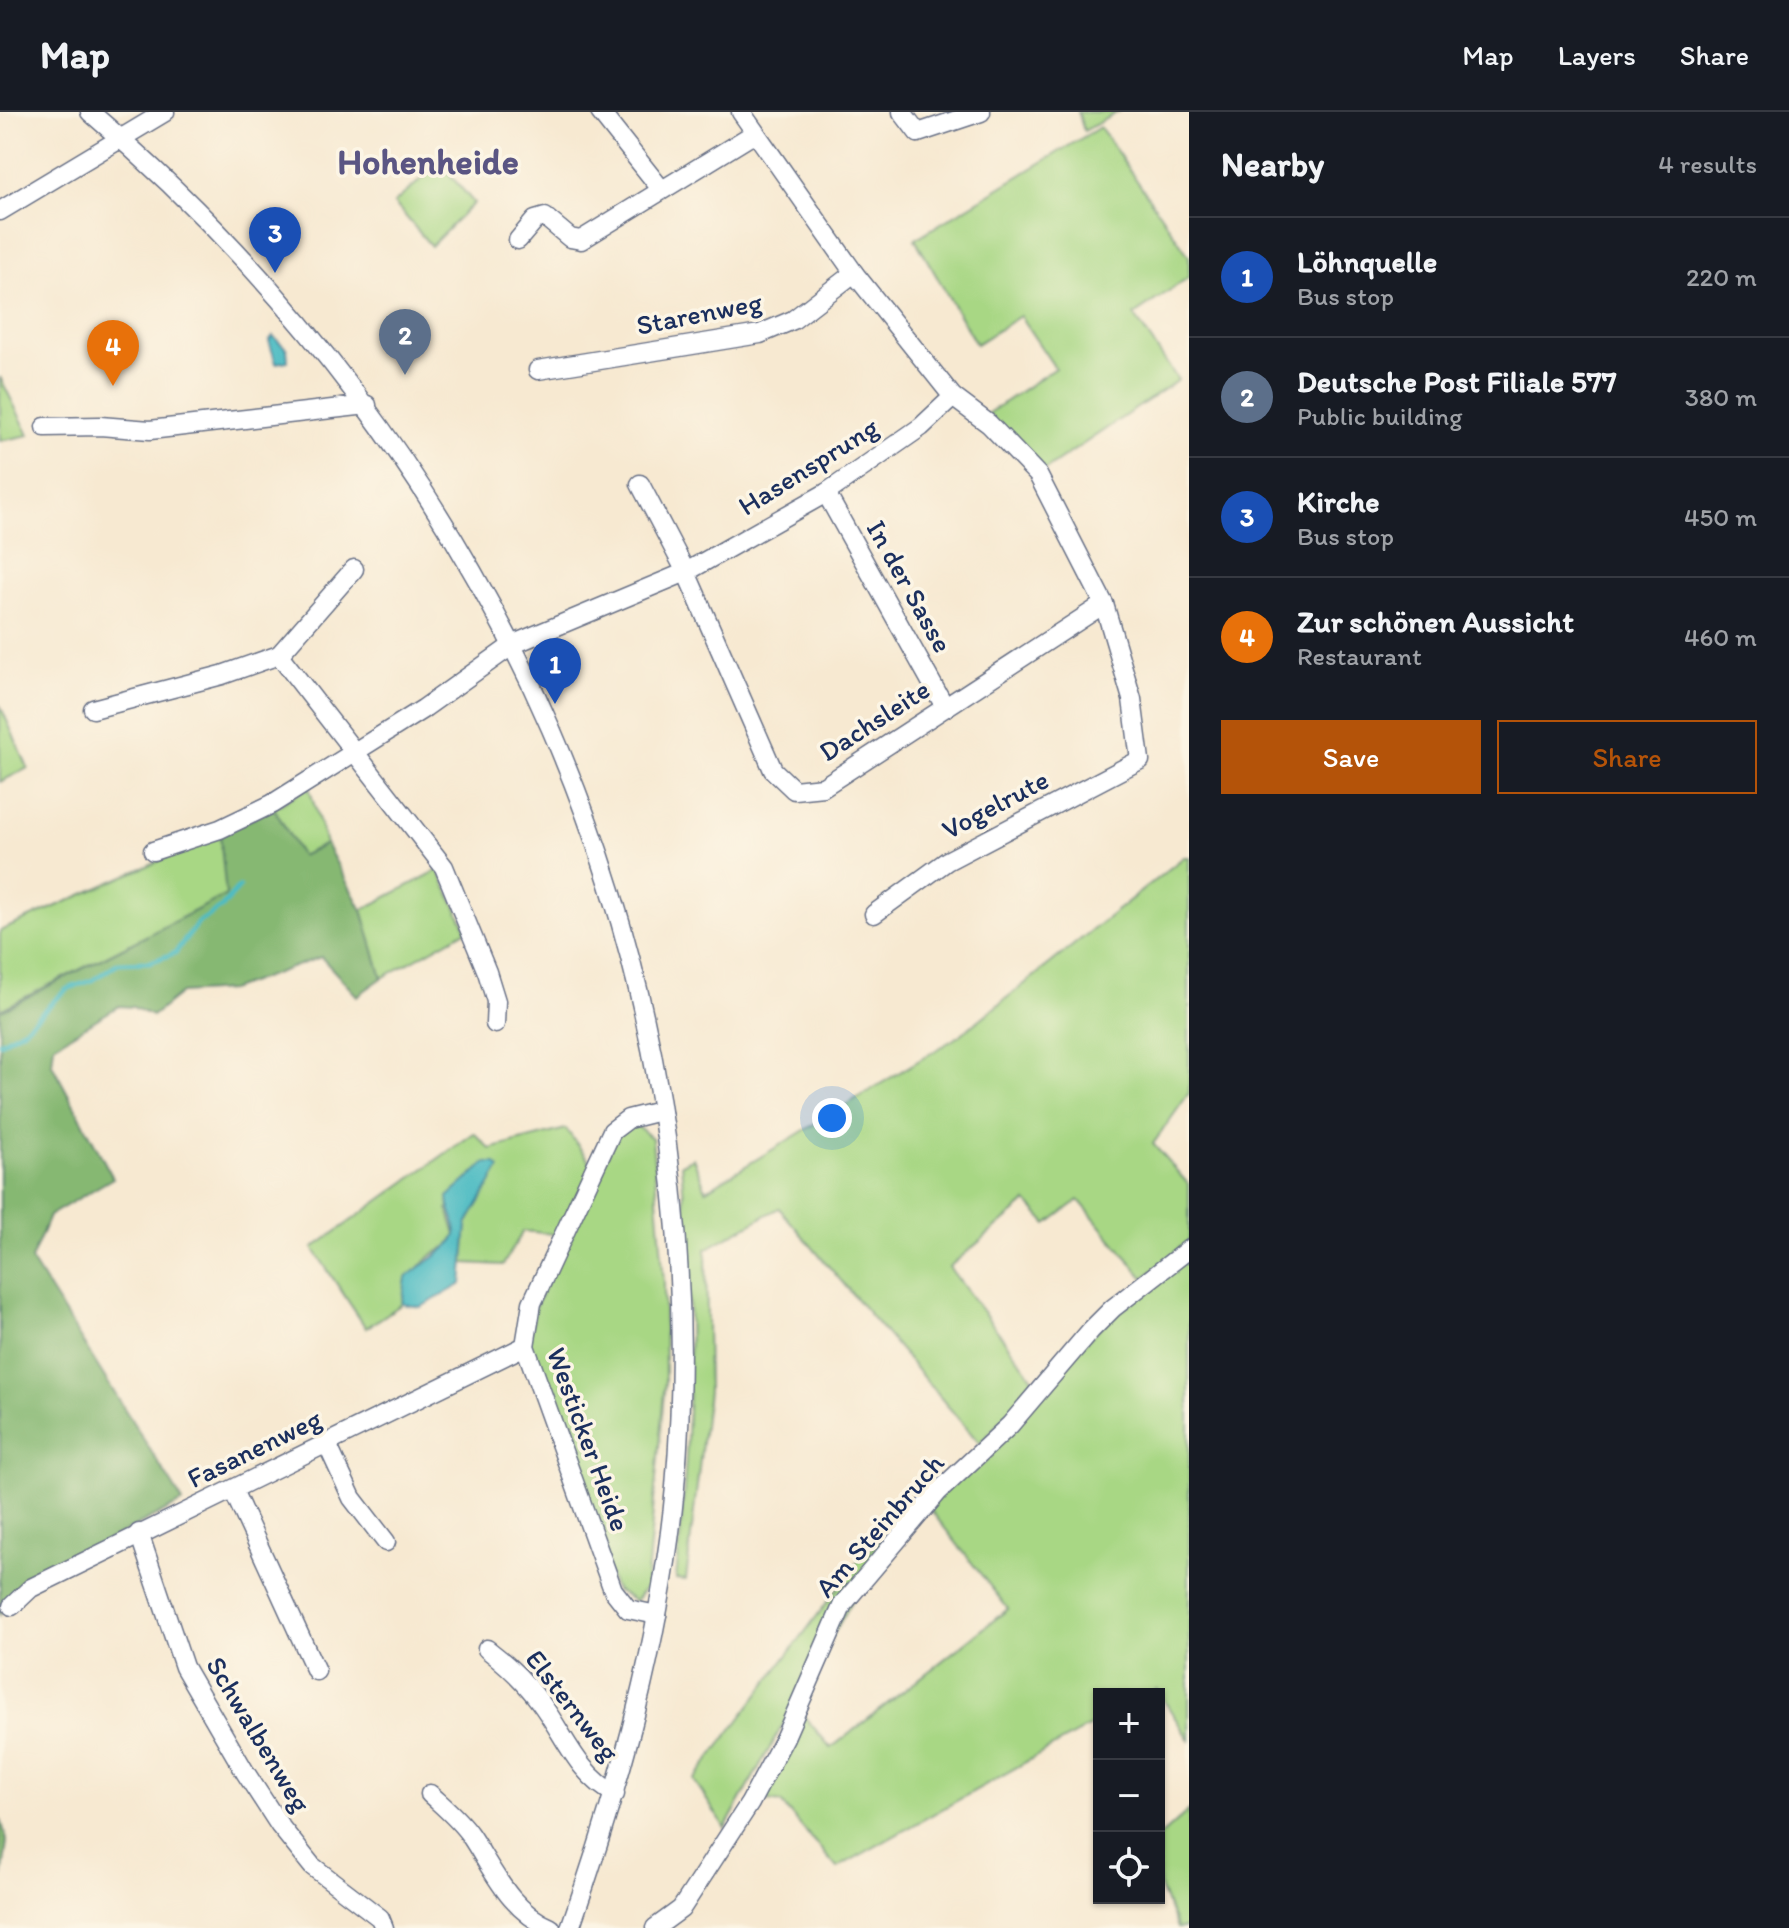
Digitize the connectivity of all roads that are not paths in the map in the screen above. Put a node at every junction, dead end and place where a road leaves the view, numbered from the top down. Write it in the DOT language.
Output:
graph roads {
  1 [pos="90,112"];
  2 [pos="165,112"];
  3 [pos="600,112"];
  4 [pos="741,112"];
  5 [pos="902,112"];
  6 [pos="981,112"];
  7 [pos="755,133"];
  8 [pos="119,137"];
  9 [pos="661,189"];
  10 [pos="0,211"];
  11 [pos="518,240"];
  12 [pos="854,273"];
  13 [pos="538,370"];
  14 [pos="953,397"];
  15 [pos="367,405"];
  16 [pos="45,427"];
  17 [pos="640,484"];
  18 [pos="826,493"];
  19 [pos="354,569"];
  20 [pos="686,572"];
  21 [pos="1104,604"];
  22 [pos="514,644"];
  23 [pos="279,655"];
  24 [pos="945,707"];
  25 [pos="93,709"];
  26 [pos="355,751"];
  27 [pos="153,851"];
  28 [pos="874,914"];
  29 [pos="495,1024"];
  30 [pos="660,1111"];
  31 [pos="1189,1249"];
  32 [pos="525,1346"];
  33 [pos="327,1444"];
  34 [pos="233,1490"];
  35 [pos="139,1533"];
  36 [pos="386,1542"];
  37 [pos="12,1606"];
  38 [pos="657,1615"];
  39 [pos="487,1649"];
  40 [pos="316,1671"];
  41 [pos="430,1794"];
  42 [pos="615,1794"];
  43 [pos="384,1928"];
  44 [pos="551,1928"];
  45 [pos="570,1928"];
  46 [pos="655,1928"];
  1 -- 8 [label="street, Westicker Heide"];
  2 -- 8 [label="street"];
  3 -- 9 [label="street"];
  4 -- 7 [label="street"];
  5 -- 6 [label="street"];
  7 -- 9 [label="street"];
  7 -- 12 [label="street"];
  8 -- 10 [label="street"];
  8 -- 15 [label="street, Westicker Heide"];
  9 -- 11 [label="street"];
  12 -- 13 [label="street, Starenweg"];
  12 -- 14 [label="street"];
  14 -- 18 [label="street, Hasensprung"];
  14 -- 21 [label="street"];
  15 -- 16 [label="street"];
  15 -- 22 [label="street, Westicker Heide"];
  17 -- 20 [label="street"];
  18 -- 20 [label="street, Hasensprung"];
  18 -- 24 [label="street, In der Sasse"];
  19 -- 23 [label="street"];
  20 -- 22 [label="street, Hasensprung"];
  20 -- 24 [label="street, Dachsleite"];
  21 -- 24 [label="street, Dachsleite"];
  21 -- 28 [label="street, Vogelrute"];
  22 -- 26 [label="street, Hasensprung"];
  22 -- 30 [label="street, Westicker Heide"];
  23 -- 25 [label="street"];
  23 -- 26 [label="street"];
  26 -- 27 [label="street, Hasensprung"];
  26 -- 29 [label="street"];
  30 -- 32 [label="street, Westicker Heide"];
  30 -- 38 [label="street, Westicker Heide"];
  31 -- 46 [label="street, Am Steinbruch"];
  32 -- 33 [label="street, Fasanenweg"];
  32 -- 38 [label="street, Westicker Heide"];
  33 -- 34 [label="street, Fasanenweg"];
  33 -- 36 [label="street"];
  34 -- 35 [label="street, Fasanenweg"];
  34 -- 40 [label="street"];
  35 -- 37 [label="street, Fasanenweg"];
  35 -- 43 [label="street, Schwalbenweg"];
  38 -- 42 [label="street, Westicker Heide"];
  39 -- 42 [label="street, Elsternweg"];
  41 -- 44 [label="street"];
  42 -- 45 [label="street, Westicker Heide"];
}
